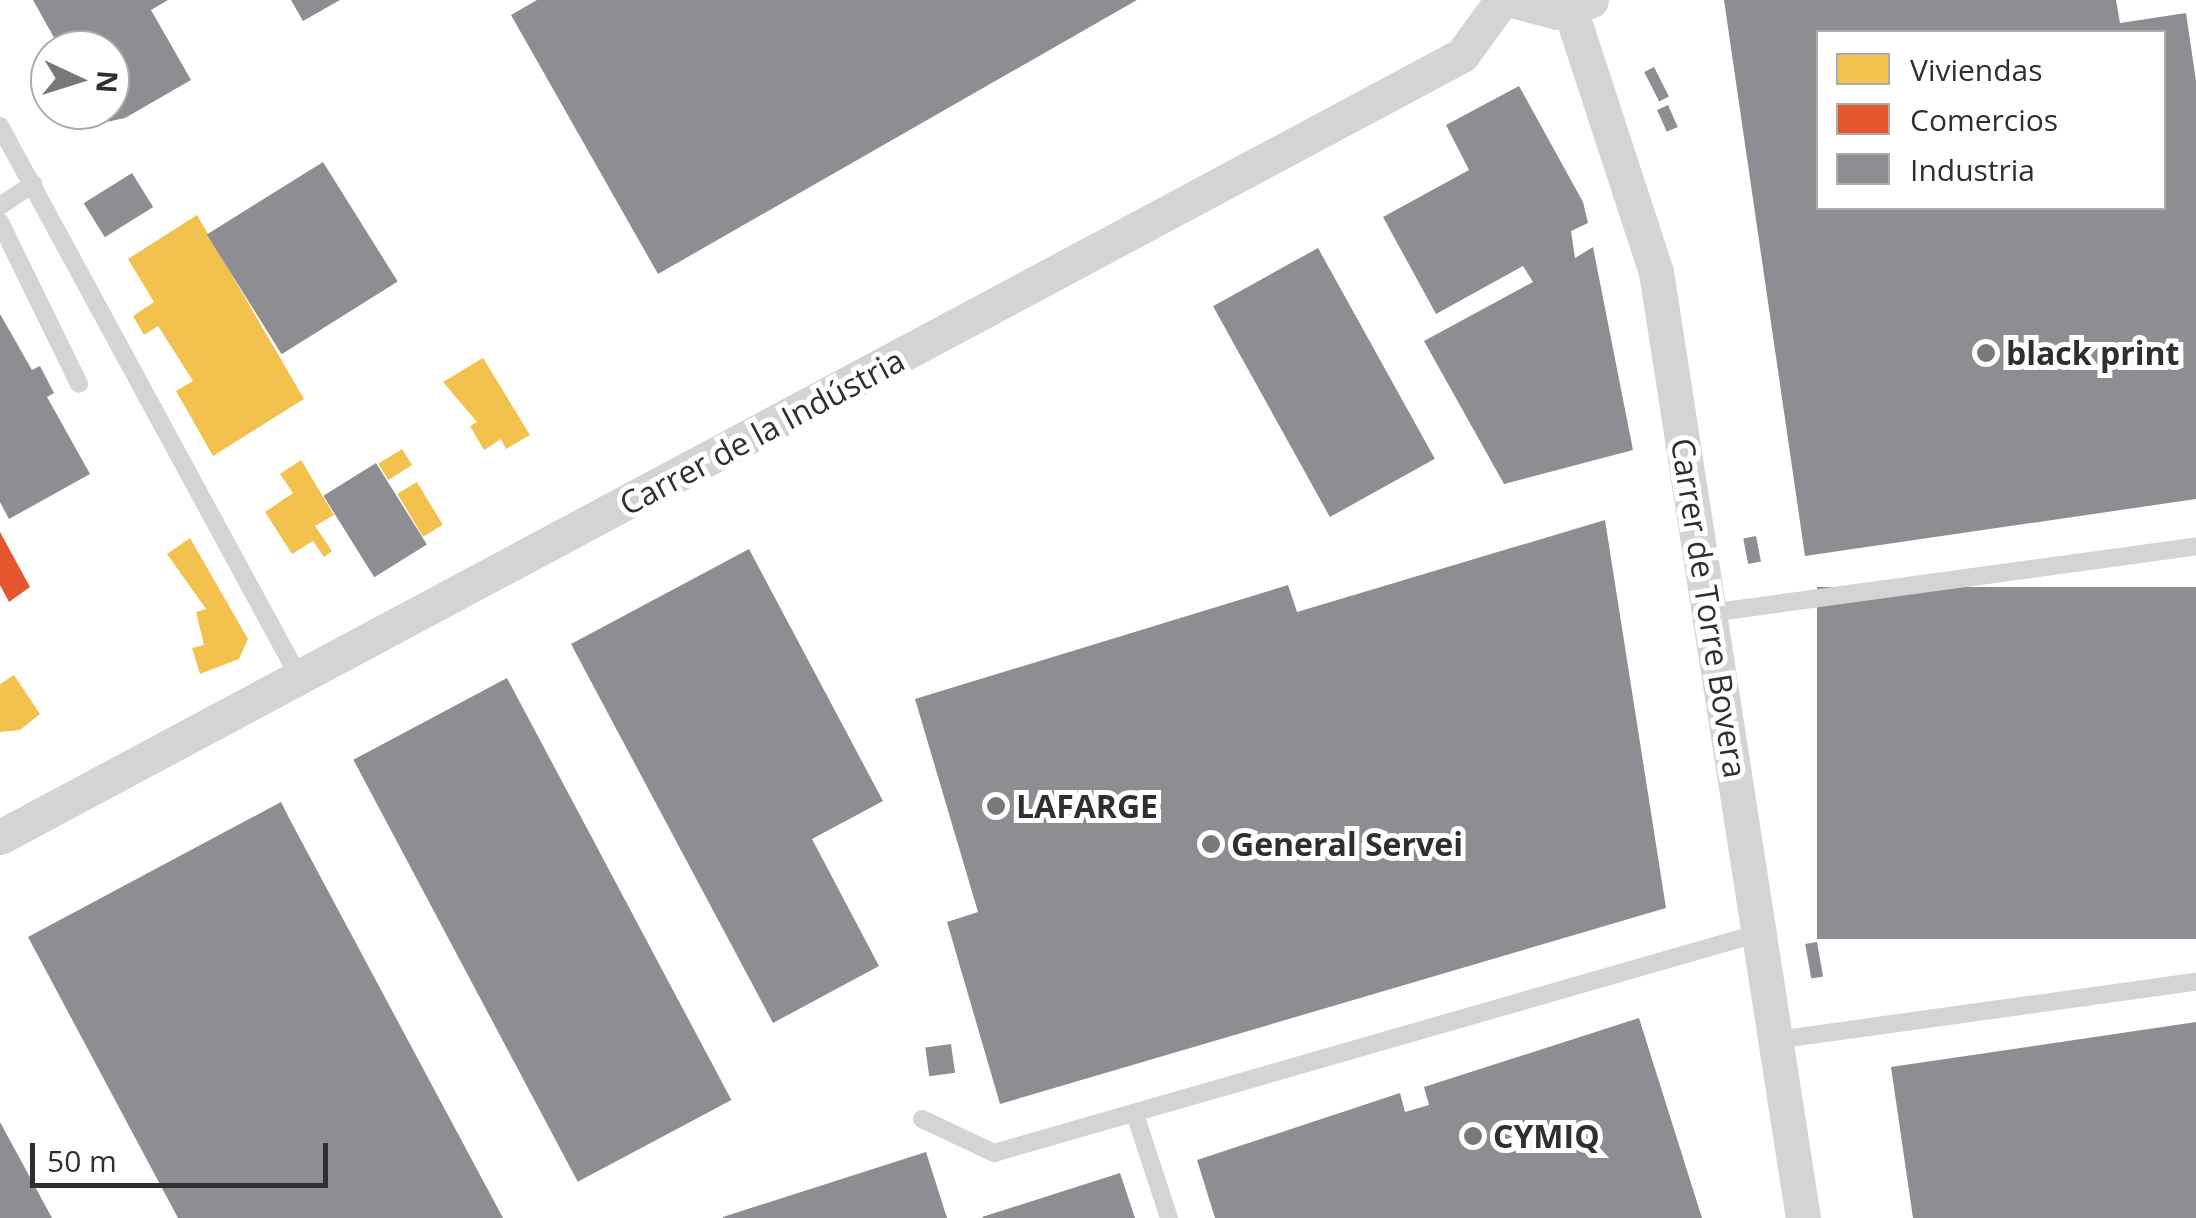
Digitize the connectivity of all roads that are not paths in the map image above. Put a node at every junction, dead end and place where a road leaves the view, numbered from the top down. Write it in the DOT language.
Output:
graph roads {
  1 [pos="1502,0"];
  2 [pos="1512,0"];
  3 [pos="1581,4"];
  4 [pos="0,126"];
  5 [pos="33,184"];
  6 [pos="0,206"];
  7 [pos="0,222"];
  8 [pos="79,384"];
  9 [pos="2196,546"];
  10 [pos="1710,613"];
  11 [pos="300,679"];
  12 [pos="0,837"];
  13 [pos="1759,933"];
  14 [pos="2196,982"];
  15 [pos="1776,1040"];
  16 [pos="1136,1117"];
  17 [pos="922,1119"];
  18 [pos="1169,1218"];
  19 [pos="1804,1218"];
  1 -- 11 [label="street, Carrer de la Indústria"];
  2 -- 3 [label="street"];
  3 -- 10 [label="street, Carrer de Torre Bovera"];
  4 -- 5 [label="lane"];
  5 -- 6 [label="lane"];
  5 -- 11 [label="lane"];
  7 -- 8 [label="lane"];
  9 -- 10 [label="lane"];
  10 -- 13 [label="street, Carrer de Torre Bovera"];
  11 -- 12 [label="street, Carrer de la Indústria"];
  13 -- 15 [label="street, Carrer de Torre Bovera"];
  13 -- 16 [label="lane"];
  14 -- 15 [label="lane"];
  15 -- 19 [label="street, Carrer de Torre Bovera"];
  16 -- 17 [label="lane"];
  16 -- 18 [label="lane"];
}
